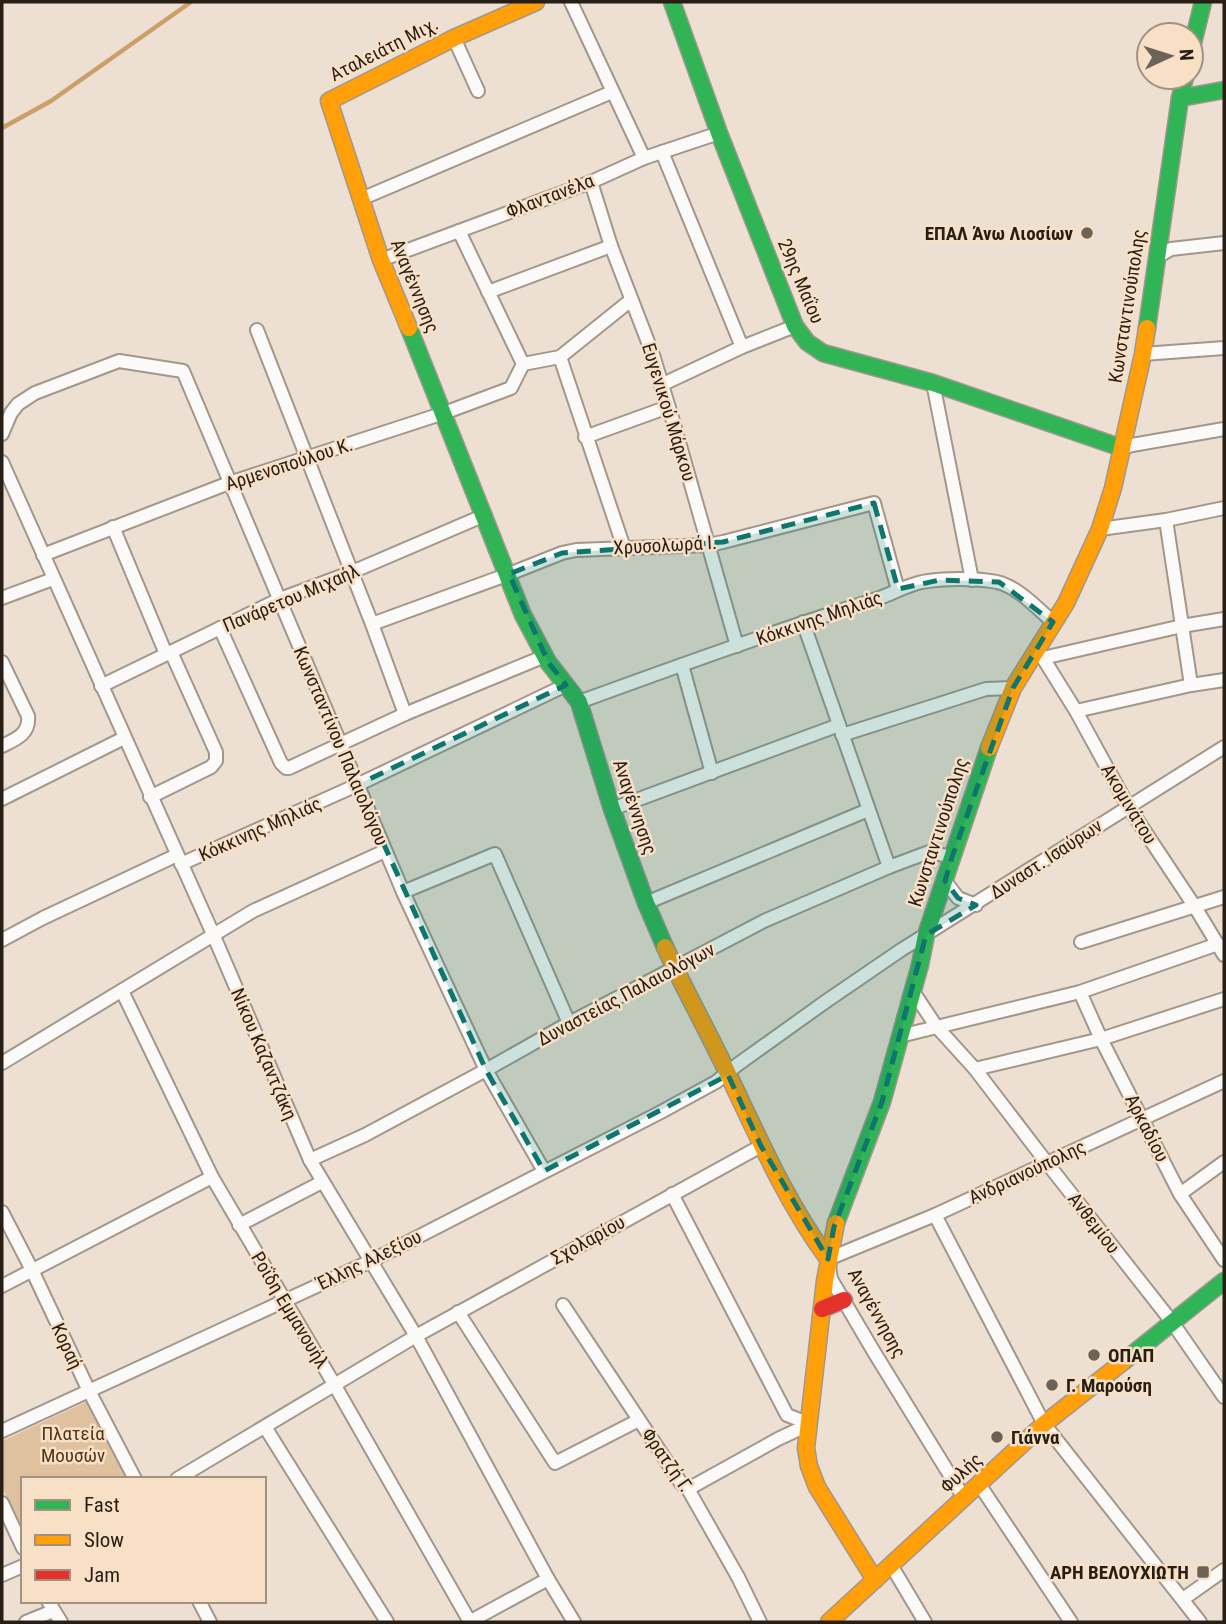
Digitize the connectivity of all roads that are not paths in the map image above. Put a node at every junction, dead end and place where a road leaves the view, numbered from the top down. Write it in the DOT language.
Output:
graph roads {
  1 [pos="536,2"];
  2 [pos="571,2"];
  3 [pos="672,2"];
  4 [pos="1203,2"];
  5 [pos="1198,21"];
  6 [pos="454,38"];
  7 [pos="1224,90"];
  8 [pos="478,91"];
  9 [pos="1182,91"];
  10 [pos="612,92"];
  11 [pos="1180,98"];
  12 [pos="329,101"];
  13 [pos="719,133"];
  14 [pos="662,152"];
  15 [pos="644,158"];
  16 [pos="590,182"];
  17 [pos="361,199"];
  18 [pos="459,230"];
  19 [pos="1224,243"];
  20 [pos="611,246"];
  21 [pos="1157,257"];
  22 [pos="381,260"];
  23 [pos="488,292"];
  24 [pos="631,300"];
  25 [pos="795,327"];
  26 [pos="257,330"];
  27 [pos="742,347"];
  28 [pos="1224,348"];
  29 [pos="1143,354"];
  30 [pos="560,357"];
  31 [pos="523,364"];
  32 [pos="933,383"];
  33 [pos="661,385"];
  34 [pos="668,407"];
  35 [pos="444,413"];
  36 [pos="1224,429"];
  37 [pos="2,434"];
  38 [pos="586,437"];
  39 [pos="1122,448"];
  40 [pos="308,458"];
  41 [pos="2,463"];
  42 [pos="229,483"];
  43 [pos="1224,508"];
  44 [pos="485,515"];
  45 [pos="1166,520"];
  46 [pos="113,527"];
  47 [pos="1100,529"];
  48 [pos="708,545"];
  49 [pos="624,548"];
  50 [pos="43,555"];
  51 [pos="352,572"];
  52 [pos="509,574"];
  53 [pos="53,579"];
  54 [pos="972,580"];
  55 [pos="898,590"];
  56 [pos="2,598"];
  57 [pos="280,599"];
  58 [pos="1224,618"];
  59 [pos="803,622"];
  60 [pos="1053,622"];
  61 [pos="372,624"];
  62 [pos="1182,626"];
  63 [pos="220,628"];
  64 [pos="737,646"];
  65 [pos="169,653"];
  66 [pos="1039,655"];
  67 [pos="545,656"];
  68 [pos="2,662"];
  69 [pos="682,665"];
  70 [pos="1224,680"];
  71 [pos="566,685"];
  72 [pos="1191,685"];
  73 [pos="101,686"];
  74 [pos="1013,688"];
  75 [pos="579,702"];
  76 [pos="1076,711"];
  77 [pos="405,714"];
  78 [pos="840,730"];
  79 [pos="124,738"];
  80 [pos="340,743"];
  81 [pos="2,746"];
  82 [pos="1224,747"];
  83 [pos="712,773"];
  84 [pos="357,785"];
  85 [pos="150,797"];
  86 [pos="2,799"];
  87 [pos="1128,806"];
  88 [pos="612,809"];
  89 [pos="868,810"];
  90 [pos="385,851"];
  91 [pos="952,857"];
  92 [pos="179,860"];
  93 [pos="889,867"];
  94 [pos="945,881"];
  95 [pos="402,892"];
  96 [pos="1224,897"];
  97 [pos="646,903"];
  98 [pos="976,905"];
  99 [pos="1195,907"];
  100 [pos="213,934"];
  101 [pos="926,935"];
  102 [pos="2,940"];
  103 [pos="1082,942"];
  104 [pos="1221,950"];
  105 [pos="674,967"];
  106 [pos="912,990"];
  107 [pos="122,991"];
  108 [pos="1080,992"];
  109 [pos="1224,999"];
  110 [pos="569,1023"];
  111 [pos="936,1026"];
  112 [pos="900,1036"];
  113 [pos="1101,1039"];
  114 [pos="2,1063"];
  115 [pos="975,1069"];
  116 [pos="486,1070"];
  117 [pos="728,1074"];
  118 [pos="1224,1080"];
  119 [pos="1143,1119"];
  120 [pos="761,1146"];
  121 [pos="310,1160"];
  122 [pos="1224,1161"];
  123 [pos="1047,1163"];
  124 [pos="544,1171"];
  125 [pos="212,1177"];
  126 [pos="322,1182"];
  127 [pos="672,1194"];
  128 [pos="1180,1194"];
  129 [pos="2,1212"];
  130 [pos="935,1215"];
  131 [pos="239,1225"];
  132 [pos="828,1259"];
  133 [pos="1224,1260"];
  134 [pos="371,1261"];
  135 [pos="32,1270"];
  136 [pos="1224,1281"];
  137 [pos="2,1286"];
  138 [pos="844,1300"];
  139 [pos="284,1301"];
  140 [pos="563,1305"];
  141 [pos="822,1309"];
  142 [pos="458,1312"];
  143 [pos="1172,1322"];
  144 [pos="416,1336"];
  145 [pos="334,1384"];
  146 [pos="89,1391"];
  147 [pos="1224,1397"];
  148 [pos="639,1420"];
  149 [pos="810,1423"];
  150 [pos="1044,1424"];
  151 [pos="265,1427"];
  152 [pos="2,1431"];
  153 [pos="134,1477"];
  154 [pos="180,1477"];
  155 [pos="979,1484"];
  156 [pos="688,1489"];
  157 [pos="964,1498"];
  158 [pos="2,1503"];
  159 [pos="21,1544"];
  160 [pos="891,1565"];
  161 [pos="21,1567"];
  162 [pos="1224,1570"];
  163 [pos="2,1575"];
  164 [pos="548,1579"];
  165 [pos="875,1580"];
  166 [pos="1182,1599"];
  167 [pos="200,1603"];
  168 [pos="53,1614"];
  169 [pos="26,1622"];
  170 [pos="210,1622"];
  171 [pos="387,1622"];
  172 [pos="469,1622"];
  173 [pos="573,1622"];
  174 [pos="760,1622"];
  175 [pos="829,1622"];
  176 [pos="925,1622"];
  177 [pos="1071,1622"];
  178 [pos="1200,1622"];
  1 -- 6 [label="street, Αταλειάτη Μιχ."];
  2 -- 10 [label="street"];
  3 -- 13 [label="street, 29ης Μαΐου"];
  4 -- 5 [label="street"];
  6 -- 8 [label="street"];
  6 -- 12 [label="street, Αταλειάτη Μιχ."];
  7 -- 11 [label="street"];
  9 -- 11 [label="street, Κωνσταντινούπολης"];
  10 -- 15 [label="street"];
  10 -- 17 [label="street"];
  11 -- 21 [label="street, Κωνσταντινούπολης"];
  12 -- 17 [label="street, Αναγέννησης"];
  13 -- 14 [label="street, Φλαντανέλα"];
  13 -- 25 [label="street, 29ης Μαΐου"];
  14 -- 15 [label="street, Φλαντανέλα"];
  14 -- 27 [label="street"];
  15 -- 16 [label="street, Φλαντανέλα"];
  16 -- 18 [label="street, Φλαντανέλα"];
  16 -- 20 [label="street, Ευγενικού Μάρκου"];
  17 -- 22 [label="street, Αναγέννησης"];
  18 -- 22 [label="street, Φλαντανέλα"];
  18 -- 23 [label="street"];
  19 -- 21 [label="street"];
  20 -- 23 [label="street"];
  20 -- 24 [label="street, Ευγενικού Μάρκου"];
  21 -- 29 [label="street, Κωνσταντινούπολης"];
  22 -- 35 [label="street, Αναγέννησης"];
  23 -- 31 [label="street"];
  24 -- 30 [label="street"];
  24 -- 33 [label="street, Ευγενικού Μάρκου"];
  25 -- 27 [label="street"];
  25 -- 32 [label="street, 29ης Μαΐου"];
  26 -- 40 [label="street"];
  27 -- 33 [label="street"];
  28 -- 29 [label="street"];
  29 -- 39 [label="street, Κωνσταντινούπολης"];
  30 -- 31 [label="street"];
  30 -- 38 [label="street"];
  31 -- 35 [label="street, Αρμενοπούλου Κ."];
  32 -- 39 [label="street, 29ης Μαΐου"];
  32 -- 54 [label="street"];
  33 -- 34 [label="street, Ευγενικού Μάρκου"];
  34 -- 38 [label="street"];
  34 -- 48 [label="street, Ευγενικού Μάρκου"];
  35 -- 40 [label="street, Αρμενοπούλου Κ."];
  35 -- 44 [label="street, Αναγέννησης"];
  36 -- 39 [label="street"];
  37 -- 42 [label="street, Κωνσταντίνου Παλαιολόγου"];
  38 -- 49 [label="street"];
  39 -- 47 [label="street, Κωνσταντινούπολης"];
  40 -- 42 [label="street, Αρμενοπούλου Κ."];
  40 -- 51 [label="street"];
  41 -- 50 [label="street, Νίκου Καζαντζάκη"];
  42 -- 46 [label="street, Αρμενοπούλου Κ."];
  42 -- 57 [label="street, Κωνσταντίνου Παλαιολόγου"];
  43 -- 45 [label="street"];
  44 -- 51 [label="street, Πανάρετου Μιχαήλ"];
  44 -- 52 [label="street, Αναγέννησης"];
  45 -- 47 [label="street"];
  45 -- 62 [label="street"];
  46 -- 50 [label="street, Αρμενοπούλου Κ."];
  46 -- 65 [label="street"];
  47 -- 60 [label="street, Κωνσταντινούπολης"];
  48 -- 49 [label="street, Χρυσολωρά Ι."];
  48 -- 55 [label="street, Χρυσολωρά Ι."];
  48 -- 64 [label="street, Ευγενικού Μάρκου"];
  49 -- 52 [label="street, Χρυσολωρά Ι."];
  50 -- 53 [label="street, Νίκου Καζαντζάκη"];
  51 -- 57 [label="street, Πανάρετου Μιχαήλ"];
  51 -- 61 [label="street"];
  52 -- 61 [label="street, Χρυσολωρά Ι."];
  52 -- 67 [label="street, Αναγέννησης"];
  53 -- 56 [label="street"];
  53 -- 73 [label="street, Νίκου Καζαντζάκη"];
  54 -- 55 [label="street, Κόκκινης Μηλιάς"];
  54 -- 60 [label="street, Κόκκινης Μηλιάς"];
  55 -- 59 [label="street, Κόκκινης Μηλιάς"];
  57 -- 63 [label="street, Πανάρετου Μιχαήλ"];
  57 -- 80 [label="street, Κωνσταντίνου Παλαιολόγου"];
  58 -- 62 [label="street"];
  59 -- 64 [label="street, Κόκκινης Μηλιάς"];
  59 -- 78 [label="street"];
  60 -- 66 [label="street, Κωνσταντινούπολης"];
  61 -- 77 [label="street"];
  62 -- 66 [label="street"];
  62 -- 72 [label="street"];
  63 -- 65 [label="street, Πανάρετου Μιχαήλ"];
  63 -- 80 [label="street"];
  64 -- 69 [label="street, Κόκκινης Μηλιάς"];
  65 -- 73 [label="street, Πανάρετου Μιχαήλ"];
  65 -- 85 [label="street"];
  66 -- 74 [label="street, Κωνσταντινούπολης"];
  66 -- 76 [label="street, Ακομινάτου"];
  67 -- 71 [label="street, Αναγέννησης"];
  67 -- 77 [label="street"];
  68 -- 81 [label="street"];
  69 -- 75 [label="street, Κόκκινης Μηλιάς"];
  69 -- 83 [label="street"];
  70 -- 72 [label="street"];
  71 -- 75 [label="street, Αναγέννησης"];
  71 -- 84 [label="street, Κόκκινης Μηλιάς"];
  72 -- 76 [label="street"];
  73 -- 79 [label="street, Νίκου Καζαντζάκη"];
  74 -- 78 [label="street"];
  74 -- 91 [label="street, Κωνσταντινούπολης"];
  75 -- 88 [label="street, Αναγέννησης"];
  76 -- 87 [label="street, Ακομινάτου"];
  77 -- 80 [label="street"];
  78 -- 83 [label="street"];
  78 -- 89 [label="street"];
  79 -- 85 [label="street, Νίκου Καζαντζάκη"];
  79 -- 86 [label="street"];
  80 -- 84 [label="street, Κωνσταντίνου Παλαιολόγου"];
  82 -- 87 [label="street, Δυναστ. Ισαύρων"];
  83 -- 88 [label="street"];
  84 -- 90 [label="street, Κωνσταντίνου Παλαιολόγου"];
  84 -- 92 [label="street, Κόκκινης Μηλιάς"];
  85 -- 92 [label="street, Νίκου Καζαντζάκη"];
  87 -- 98 [label="street, Δυναστ. Ισαύρων"];
  87 -- 99 [label="street, Ακομινάτου"];
  88 -- 97 [label="street, Αναγέννησης"];
  89 -- 93 [label="street"];
  89 -- 97 [label="street"];
  90 -- 95 [label="street, Κωνσταντίνου Παλαιολόγου"];
  90 -- 100 [label="street"];
  91 -- 93 [label="street, Δυναστείας Παλαιολόγων"];
  91 -- 94 [label="street, Κωνσταντινούπολης"];
  92 -- 100 [label="street, Νίκου Καζαντζάκη"];
  92 -- 102 [label="street, Κόκκινης Μηλιάς"];
  93 -- 105 [label="street, Δυναστείας Παλαιολόγων"];
  94 -- 98 [label="street, Δυναστ. Ισαύρων"];
  94 -- 101 [label="street, Κωνσταντινούπολης"];
  95 -- 110 [label="street"];
  95 -- 116 [label="street, Κωνσταντίνου Παλαιολόγου"];
  96 -- 99 [label="street"];
  97 -- 105 [label="street, Αναγέννησης"];
  98 -- 101 [label="street, Δυναστ. Ισαύρων"];
  99 -- 103 [label="street"];
  99 -- 104 [label="street, Ακομινάτου"];
  100 -- 107 [label="street"];
  100 -- 121 [label="street, Νίκου Καζαντζάκη"];
  101 -- 106 [label="street, Κωνσταντινούπολης"];
  101 -- 117 [label="street, Δυναστ. Ισαύρων"];
  104 -- 108 [label="street"];
  105 -- 110 [label="street, Δυναστείας Παλαιολόγων"];
  105 -- 117 [label="street, Αναγέννησης"];
  106 -- 111 [label="street, Ανθεμίου"];
  106 -- 112 [label="street, Κωνσταντινούπολης"];
  107 -- 114 [label="street"];
  107 -- 125 [label="street, Ροΐδη Εμμανουήλ"];
  108 -- 111 [label="street"];
  108 -- 113 [label="street, Αρκαδίου"];
  109 -- 113 [label="street"];
  110 -- 116 [label="street, Δυναστείας Παλαιολόγων"];
  111 -- 112 [label="street"];
  111 -- 115 [label="street, Ανθεμίου"];
  112 -- 132 [label="street, Κωνσταντινούπολης"];
  113 -- 115 [label="street"];
  113 -- 119 [label="street, Αρκαδίου"];
  115 -- 123 [label="street, Ανθεμίου"];
  116 -- 121 [label="street, Δυναστείας Παλαιολόγων"];
  116 -- 124 [label="street, Κωνσταντίνου Παλαιολόγου"];
  117 -- 120 [label="street, Αναγέννησης"];
  117 -- 124 [label="street, Έλλης Αλεξίου"];
  118 -- 119 [label="street, Ανδριανούπολης"];
  119 -- 123 [label="street, Ανδριανούπολης"];
  119 -- 128 [label="street, Αρκαδίου"];
  120 -- 127 [label="street, Σχολαρίου"];
  120 -- 132 [label="street, Αναγέννησης"];
  121 -- 126 [label="street, Νίκου Καζαντζάκη"];
  122 -- 128 [label="street"];
  123 -- 130 [label="street, Ανδριανούπολης"];
  123 -- 143 [label="street, Ανθεμίου"];
  124 -- 134 [label="street, Έλλης Αλεξίου"];
  125 -- 131 [label="street, Ροΐδη Εμμανουήλ"];
  125 -- 135 [label="street"];
  126 -- 131 [label="street"];
  126 -- 134 [label="street, Νίκου Καζαντζάκη"];
  127 -- 142 [label="street, Σχολαρίου"];
  127 -- 149 [label="street"];
  128 -- 133 [label="street, Αρκαδίου"];
  129 -- 135 [label="street, Κοραή"];
  130 -- 132 [label="street, Ανδριανούπολης"];
  130 -- 150 [label="street"];
  131 -- 139 [label="street, Ροΐδη Εμμανουήλ"];
  132 -- 138 [label="street, Αναγέννησης"];
  132 -- 141 [label="street, Κωνσταντινούπολης"];
  134 -- 139 [label="street, Έλλης Αλεξίου"];
  134 -- 144 [label="street, Νίκου Καζαντζάκη"];
  135 -- 137 [label="street"];
  135 -- 146 [label="street, Κοραή"];
  136 -- 143 [label="street, Φυλής"];
  138 -- 141 [label="street"];
  138 -- 157 [label="street, Αναγέννησης"];
  139 -- 145 [label="street, Ροΐδη Εμμανουήλ"];
  139 -- 146 [label="street, Έλλης Αλεξίου"];
  140 -- 148 [label="street, Φρατζή Γ."];
  141 -- 149 [label="street, Κωνσταντινούπολης"];
  142 -- 144 [label="street, Σχολαρίου"];
  142 -- 148 [label="street"];
  143 -- 147 [label="street, Ανθεμίου"];
  143 -- 150 [label="street, Φυλής"];
  144 -- 145 [label="street, Σχολαρίου"];
  144 -- 164 [label="street, Νίκου Καζαντζάκη"];
  145 -- 151 [label="street, Σχολαρίου"];
  145 -- 172 [label="street, Ροΐδη Εμμανουήλ"];
  146 -- 152 [label="street, Έλλης Αλεξίου"];
  146 -- 153 [label="street, Κοραή"];
  148 -- 156 [label="street, Φρατζή Γ."];
  149 -- 156 [label="street"];
  149 -- 165 [label="street, Κωνσταντινούπολης"];
  150 -- 155 [label="street, Φυλής"];
  150 -- 166 [label="street"];
  151 -- 154 [label="street, Σχολαρίου"];
  151 -- 171 [label="street"];
  155 -- 157 [label="street, Φυλής"];
  155 -- 177 [label="street"];
  156 -- 174 [label="street, Φρατζή Γ."];
  157 -- 160 [label="street, Φυλής"];
  158 -- 159 [label="street"];
  160 -- 165 [label="street, Φυλής"];
  160 -- 176 [label="street"];
  161 -- 163 [label="street"];
  162 -- 166 [label="street"];
  164 -- 172 [label="street"];
  164 -- 173 [label="street, Νίκου Καζαντζάκη"];
  165 -- 175 [label="street, Φυλής"];
  166 -- 178 [label="street"];
  167 -- 170 [label="street"];
  168 -- 169 [label="street"];
}
